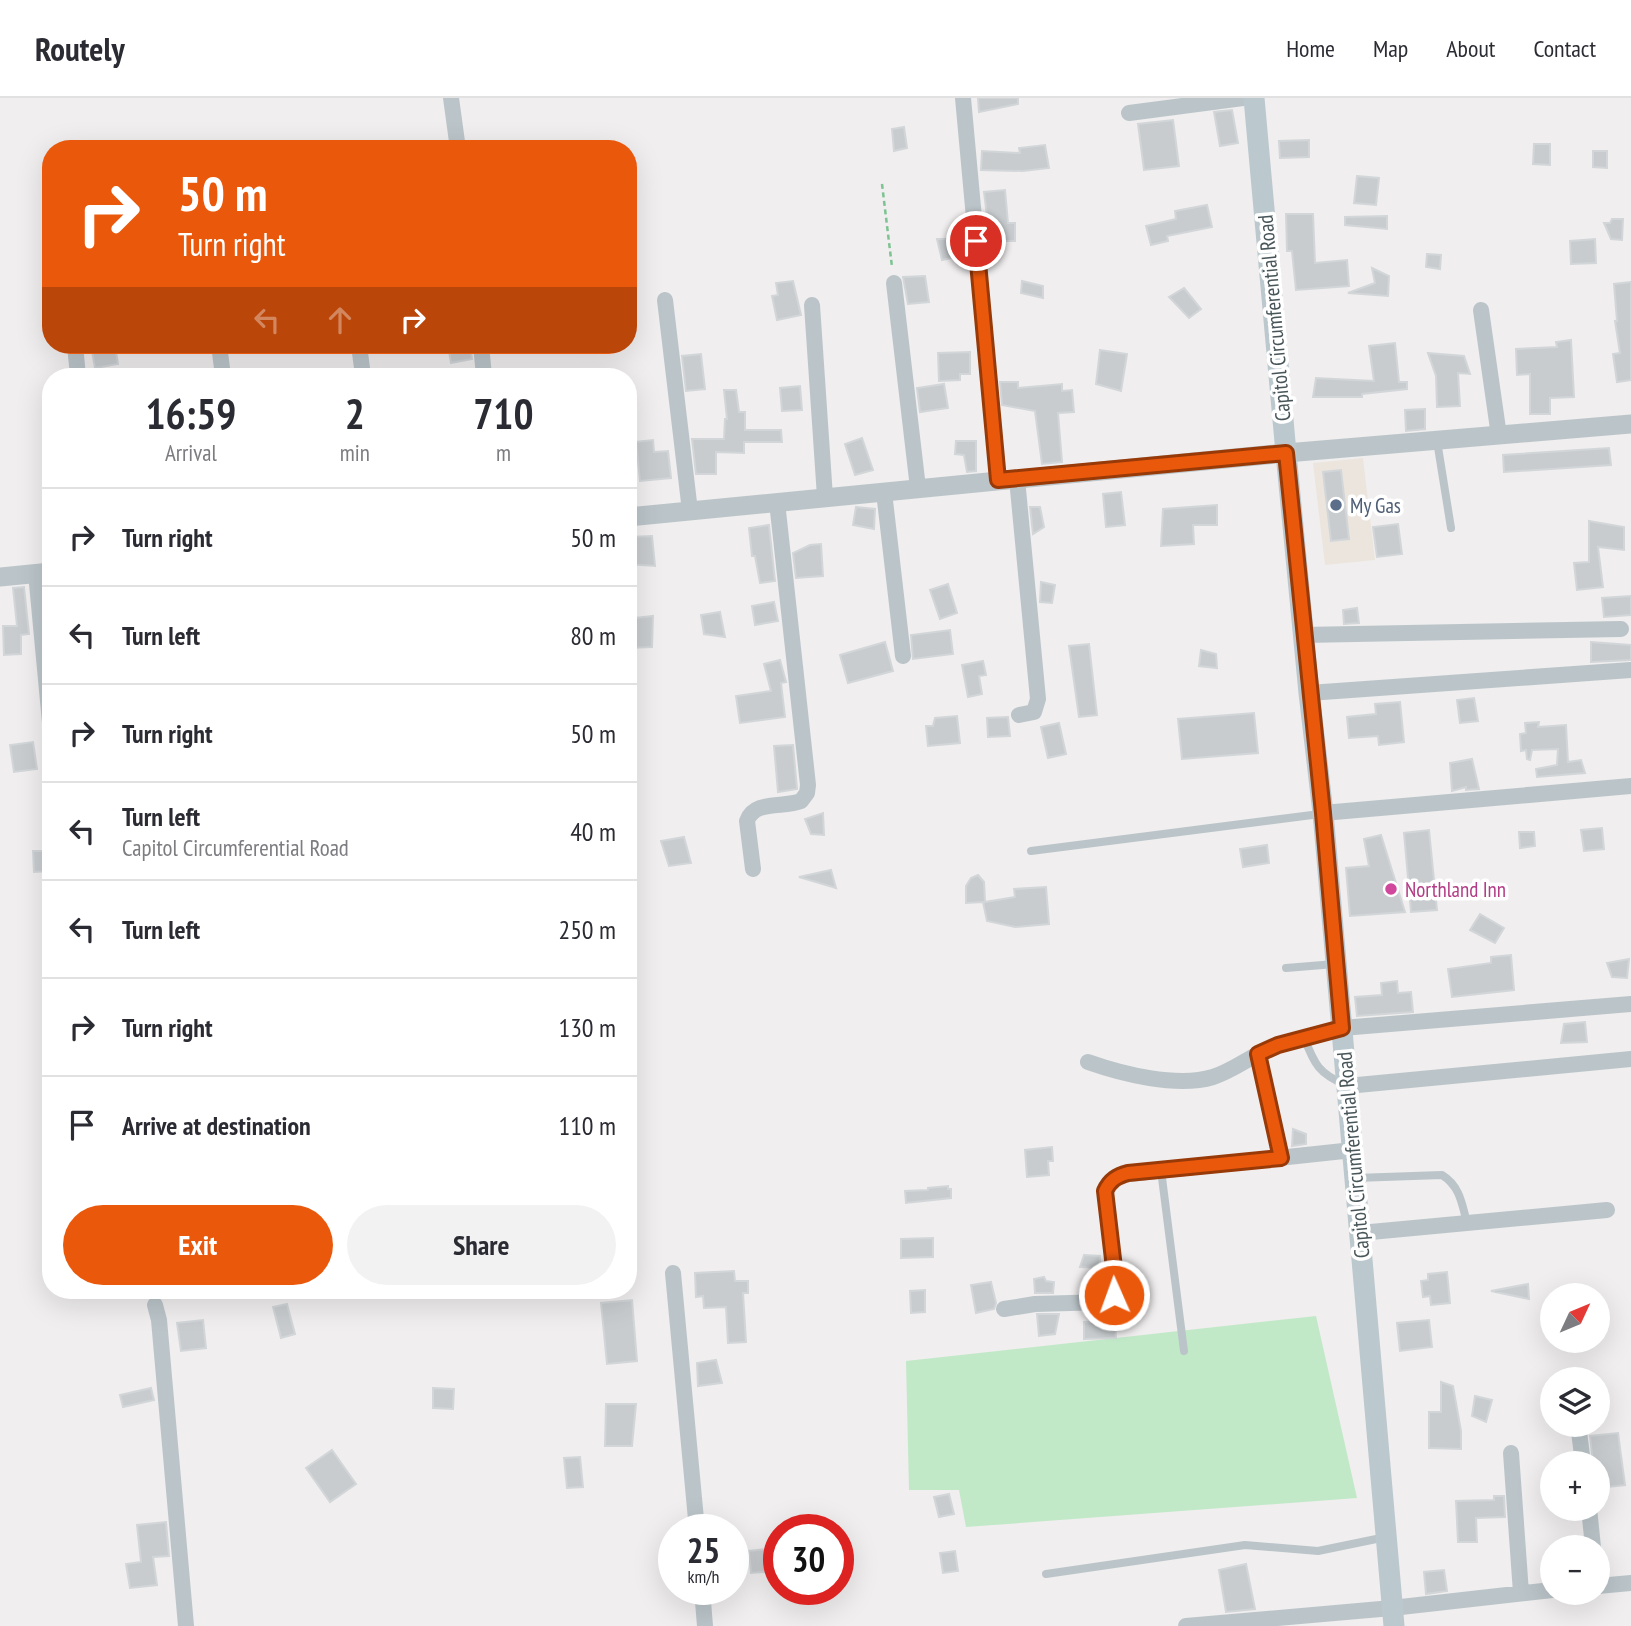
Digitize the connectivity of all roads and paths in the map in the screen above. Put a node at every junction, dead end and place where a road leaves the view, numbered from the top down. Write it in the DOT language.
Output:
graph roads {
  1 [pos="451,98"];
  2 [pos="963,98"];
  3 [pos="1243,98"];
  4 [pos="1254,98"];
  5 [pos="1129,113"];
  6 [pos="457,140"];
  7 [pos="882,184"];
  8 [pos="894,283"];
  9 [pos="664,300"];
  10 [pos="813,305"];
  11 [pos="1481,310"];
  12 [pos="1631,424"];
  13 [pos="1499,436"];
  14 [pos="1437,441"];
  15 [pos="1286,453"];
  16 [pos="1008,480"];
  17 [pos="918,488"];
  18 [pos="884,492"];
  19 [pos="825,497"];
  20 [pos="777,502"];
  21 [pos="691,510"];
  22 [pos="637,516"];
  23 [pos="1451,528"];
  24 [pos="42,572"];
  25 [pos="0,576"];
  26 [pos="1621,629"];
  27 [pos="1303,635"];
  28 [pos="903,656"];
  29 [pos="1631,670"];
  30 [pos="1309,693"];
  31 [pos="1019,715"];
  32 [pos="1631,786"];
  33 [pos="1323,813"];
  34 [pos="1031,850"];
  35 [pos="753,869"];
  36 [pos="1336,964"];
  37 [pos="1286,968"];
  38 [pos="1631,1004"];
  39 [pos="1342,1028"];
  40 [pos="1304,1037"];
  41 [pos="1258,1054"];
  42 [pos="1631,1059"];
  43 [pos="1088,1062"];
  44 [pos="1347,1086"];
  45 [pos="1353,1150"];
  46 [pos="1281,1158"];
  47 [pos="1161,1170"];
  48 [pos="1355,1178"];
  49 [pos="1607,1210"];
  50 [pos="1467,1223"];
  51 [pos="1360,1233"];
  52 [pos="673,1273"];
  53 [pos="155,1304"];
  54 [pos="1004,1310"];
  55 [pos="1184,1351"];
  56 [pos="1511,1453"];
  57 [pos="696,1514"];
  58 [pos="1386,1537"];
  59 [pos="1046,1574"];
  60 [pos="1631,1583"];
  61 [pos="1610,1585"];
  62 [pos="1540,1591"];
  63 [pos="1521,1593"];
  64 [pos="703,1605"];
  65 [pos="1393,1617"];
  66 [pos="186,1626"];
  67 [pos="705,1626"];
  68 [pos="1186,1626"];
  1 -- 6 [label="street"];
  2 -- 16 [label="street"];
  3 -- 5 [label="street"];
  4 -- 15 [label="main road, Capitol Circumferential Road"];
  7 -- 8 [label="path"];
  8 -- 17 [label="street"];
  9 -- 21 [label="street"];
  10 -- 19 [label="street"];
  11 -- 13 [label="street"];
  12 -- 13 [label="street"];
  13 -- 14 [label="street"];
  14 -- 15 [label="street"];
  14 -- 23 [label="lane"];
  15 -- 16 [label="street"];
  15 -- 27 [label="main road, Capitol Circumferential Road"];
  16 -- 17 [label="street"];
  16 -- 31 [label="street"];
  17 -- 18 [label="street"];
  18 -- 19 [label="street"];
  18 -- 28 [label="street"];
  19 -- 20 [label="street"];
  20 -- 21 [label="street"];
  20 -- 35 [label="street"];
  21 -- 22 [label="street"];
  24 -- 25 [label="street"];
  26 -- 27 [label="street"];
  27 -- 30 [label="main road, Capitol Circumferential Road"];
  29 -- 30 [label="street"];
  30 -- 33 [label="main road, Capitol Circumferential Road"];
  32 -- 33 [label="street"];
  33 -- 34 [label="lane"];
  33 -- 36 [label="main road, Capitol Circumferential Road"];
  36 -- 37 [label="lane"];
  36 -- 39 [label="main road, Capitol Circumferential Road"];
  38 -- 39 [label="street"];
  39 -- 40 [label="street"];
  39 -- 44 [label="main road, Capitol Circumferential Road"];
  40 -- 41 [label="street"];
  40 -- 44 [label="lane"];
  41 -- 43 [label="street"];
  41 -- 46 [label="street"];
  42 -- 44 [label="street"];
  44 -- 45 [label="main road, Capitol Circumferential Road"];
  45 -- 46 [label="street"];
  45 -- 48 [label="main road, Capitol Circumferential Road"];
  46 -- 47 [label="street"];
  47 -- 54 [label="street"];
  47 -- 55 [label="lane"];
  48 -- 50 [label="lane"];
  48 -- 51 [label="main road, Capitol Circumferential Road"];
  49 -- 50 [label="street"];
  50 -- 51 [label="street"];
  51 -- 58 [label="main road, Capitol Circumferential Road"];
  52 -- 57 [label="street"];
  53 -- 66 [label="street"];
  56 -- 63 [label="street"];
  58 -- 59 [label="lane"];
  58 -- 65 [label="main road, Capitol Circumferential Road"];
  60 -- 61 [label="street"];
  62 -- 63 [label="street"];
  63 -- 65 [label="street"];
  64 -- 67 [label="street"];
  65 -- 68 [label="street"];
}
